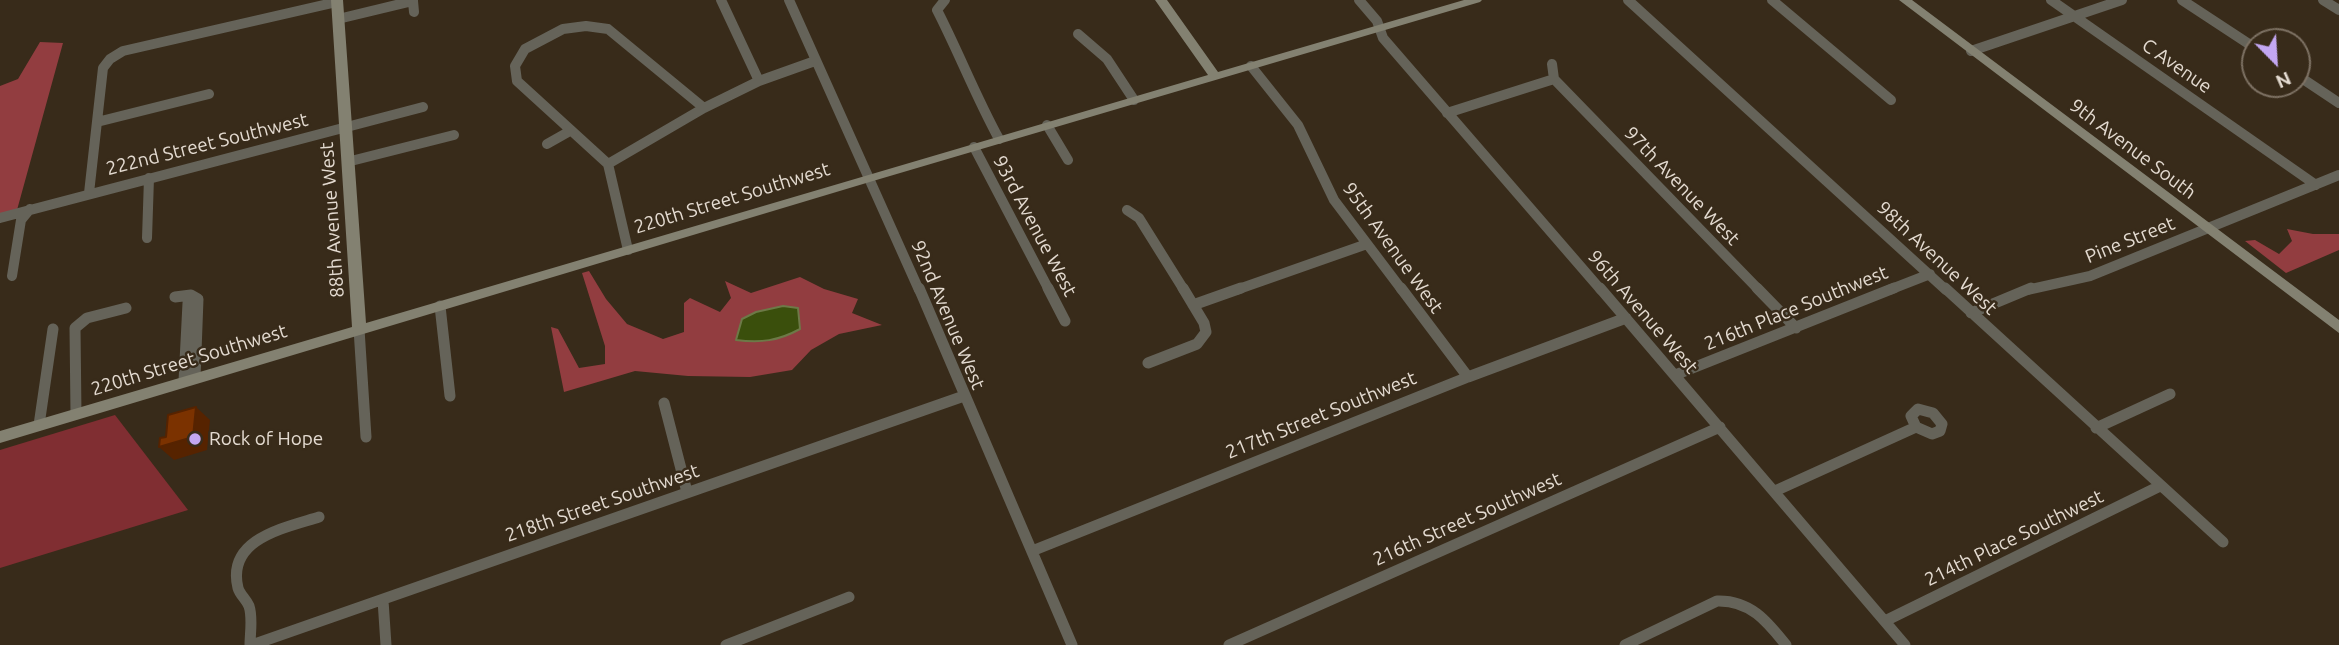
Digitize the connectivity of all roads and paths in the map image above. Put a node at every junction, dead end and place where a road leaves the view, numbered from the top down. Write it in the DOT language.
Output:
graph roads {
  1 [pos="721,0"];
  2 [pos="789,0"];
  3 [pos="945,0"];
  4 [pos="1161,0"];
  5 [pos="1359,0"];
  6 [pos="1476,0"];
  7 [pos="1628,0"];
  8 [pos="1772,0"];
  9 [pos="1905,0"];
  10 [pos="2051,0"];
  11 [pos="2122,0"];
  12 [pos="2182,0"];
  13 [pos="2323,0"];
  14 [pos="337,1"];
  15 [pos="2339,10"];
  16 [pos="414,12"];
  17 [pos="2074,16"];
  18 [pos="338,19"];
  19 [pos="1380,29"];
  20 [pos="1078,34"];
  21 [pos="2241,39"];
  22 [pos="1971,51"];
  23 [pos="816,61"];
  24 [pos="1552,64"];
  25 [pos="1251,66"];
  26 [pos="1215,76"];
  27 [pos="1554,79"];
  28 [pos="759,81"];
  29 [pos="2311,84"];
  30 [pos="209,94"];
  31 [pos="1134,100"];
  32 [pos="1891,100"];
  33 [pos="2339,103"];
  34 [pos="423,107"];
  35 [pos="704,108"];
  36 [pos="1447,113"];
  37 [pos="97,122"];
  38 [pos="1047,125"];
  39 [pos="344,127"];
  40 [pos="570,131"];
  41 [pos="454,135"];
  42 [pos="999,139"];
  43 [pos="547,144"];
  44 [pos="974,147"];
  45 [pos="1068,160"];
  46 [pos="347,162"];
  47 [pos="608,164"];
  48 [pos="2339,175"];
  49 [pos="869,177"];
  50 [pos="149,178"];
  51 [pos="2316,185"];
  52 [pos="89,192"];
  53 [pos="31,208"];
  54 [pos="1127,210"];
  55 [pos="0,218"];
  56 [pos="2206,229"];
  57 [pos="147,238"];
  58 [pos="1367,244"];
  59 [pos="628,250"];
  60 [pos="1930,274"];
  61 [pos="12,276"];
  62 [pos="176,297"];
  63 [pos="188,303"];
  64 [pos="1193,305"];
  65 [pos="440,306"];
  66 [pos="126,307"];
  67 [pos="1971,313"];
  68 [pos="1626,318"];
  69 [pos="1065,321"];
  70 [pos="1796,328"];
  71 [pos="2339,328"];
  72 [pos="53,329"];
  73 [pos="359,329"];
  74 [pos="1147,363"];
  75 [pos="1675,375"];
  76 [pos="1468,377"];
  77 [pos="190,380"];
  78 [pos="2170,394"];
  79 [pos="450,396"];
  80 [pos="964,396"];
  81 [pos="664,403"];
  82 [pos="76,414"];
  83 [pos="39,425"];
  84 [pos="1720,426"];
  85 [pos="1916,427"];
  86 [pos="2096,428"];
  87 [pos="0,437"];
  88 [pos="366,437"];
  89 [pos="2160,486"];
  90 [pos="1775,491"];
  91 [pos="687,492"];
  92 [pos="319,517"];
  93 [pos="2223,542"];
  94 [pos="1032,551"];
  95 [pos="849,597"];
  96 [pos="383,600"];
  97 [pos="1885,621"];
  98 [pos="251,645"];
  99 [pos="386,645"];
  100 [pos="726,645"];
  101 [pos="1072,645"];
  102 [pos="1229,645"];
  103 [pos="1625,645"];
  104 [pos="1786,645"];
  105 [pos="1905,645"];
  1 -- 28 [label="street"];
  2 -- 23 [label="street, 92nd Avenue West"];
  3 -- 42 [label="street"];
  4 -- 26 [label="main road"];
  5 -- 19 [label="street, 96th Avenue West"];
  6 -- 19 [label="main road, 220th Street Southwest"];
  7 -- 60 [label="street, 98th Avenue West"];
  8 -- 32 [label="street"];
  9 -- 22 [label="main road, 9th Avenue South"];
  10 -- 17 [label="street, C Avenue"];
  11 -- 17 [label="street"];
  12 -- 21 [label="street"];
  13 -- 15 [label="street"];
  14 -- 18 [label="main road, 88th Avenue West"];
  14 -- 37 [label="street"];
  16 -- 18 [label="street"];
  17 -- 22 [label="street"];
  17 -- 51 [label="street, C Avenue"];
  18 -- 39 [label="main road, 88th Avenue West"];
  19 -- 25 [label="main road, 220th Street Southwest"];
  19 -- 36 [label="street, 96th Avenue West"];
  20 -- 31 [label="street"];
  22 -- 56 [label="main road, 9th Avenue South"];
  23 -- 28 [label="street"];
  23 -- 49 [label="street, 92nd Avenue West"];
  24 -- 27 [label="street"];
  25 -- 26 [label="main road, 220th Street Southwest"];
  25 -- 58 [label="street, 95th Avenue West"];
  26 -- 31 [label="main road, 220th Street Southwest"];
  27 -- 36 [label="street"];
  27 -- 70 [label="street, 97th Avenue West"];
  28 -- 35 [label="street"];
  29 -- 33 [label="street"];
  30 -- 37 [label="street"];
  31 -- 38 [label="main road, 220th Street Southwest"];
  34 -- 39 [label="street, 222nd Street Southwest"];
  35 -- 40 [label="street"];
  35 -- 47 [label="street"];
  36 -- 68 [label="street, 96th Avenue West"];
  37 -- 52 [label="street"];
  38 -- 42 [label="main road, 220th Street Southwest"];
  38 -- 45 [label="street"];
  39 -- 46 [label="main road, 88th Avenue West"];
  39 -- 50 [label="street, 222nd Street Southwest"];
  40 -- 43 [label="street"];
  40 -- 47 [label="street"];
  41 -- 46 [label="street"];
  42 -- 44 [label="main road, 220th Street Southwest"];
  44 -- 49 [label="main road, 220th Street Southwest"];
  44 -- 69 [label="street, 93rd Avenue West"];
  46 -- 73 [label="main road, 88th Avenue West"];
  47 -- 59 [label="street"];
  48 -- 51 [label="street, Pine Street"];
  49 -- 59 [label="main road, 220th Street Southwest"];
  49 -- 80 [label="street, 92nd Avenue West"];
  50 -- 52 [label="street, 222nd Street Southwest"];
  50 -- 57 [label="street"];
  51 -- 56 [label="street, Pine Street"];
  52 -- 53 [label="street, 222nd Street Southwest"];
  53 -- 55 [label="street, 222nd Street Southwest"];
  53 -- 61 [label="street"];
  54 -- 64 [label="street"];
  56 -- 67 [label="street, Pine Street"];
  56 -- 71 [label="main road, 9th Avenue South"];
  58 -- 64 [label="street"];
  58 -- 76 [label="street, 95th Avenue West"];
  59 -- 65 [label="main road, 220th Street Southwest"];
  60 -- 67 [label="street, 98th Avenue West"];
  60 -- 70 [label="street, 216th Place Southwest"];
  62 -- 77 [label="street"];
  63 -- 77 [label="street"];
  64 -- 74 [label="street"];
  65 -- 73 [label="main road, 220th Street Southwest"];
  65 -- 79 [label="street"];
  66 -- 82 [label="street"];
  67 -- 86 [label="street, 98th Avenue West"];
  68 -- 75 [label="street, 96th Avenue West"];
  68 -- 76 [label="street, 217th Street Southwest"];
  70 -- 75 [label="street, 216th Place Southwest"];
  72 -- 83 [label="street"];
  73 -- 77 [label="main road, 220th Street Southwest"];
  73 -- 88 [label="street, 88th Avenue West"];
  75 -- 84 [label="street, 96th Avenue West"];
  76 -- 94 [label="street, 217th Street Southwest"];
  77 -- 82 [label="main road, 220th Street Southwest"];
  78 -- 86 [label="street"];
  80 -- 91 [label="street, 218th Street Southwest"];
  80 -- 94 [label="street, 92nd Avenue West"];
  81 -- 91 [label="street"];
  82 -- 83 [label="main road, 220th Street Southwest"];
  83 -- 87 [label="main road, 220th Street Southwest"];
  84 -- 90 [label="street, 96th Avenue West"];
  84 -- 102 [label="street, 216th Street Southwest"];
  85 -- 90 [label="street"];
  86 -- 89 [label="street, 98th Avenue West"];
  89 -- 93 [label="street, 98th Avenue West"];
  89 -- 97 [label="street, 214th Place Southwest"];
  90 -- 97 [label="street, 96th Avenue West"];
  91 -- 96 [label="street, 218th Street Southwest"];
  92 -- 98 [label="street"];
  94 -- 101 [label="street, 92nd Avenue West"];
  95 -- 100 [label="street"];
  96 -- 98 [label="street, 218th Street Southwest"];
  96 -- 99 [label="street"];
  97 -- 105 [label="street, 96th Avenue West"];
  103 -- 104 [label="street"];
}
